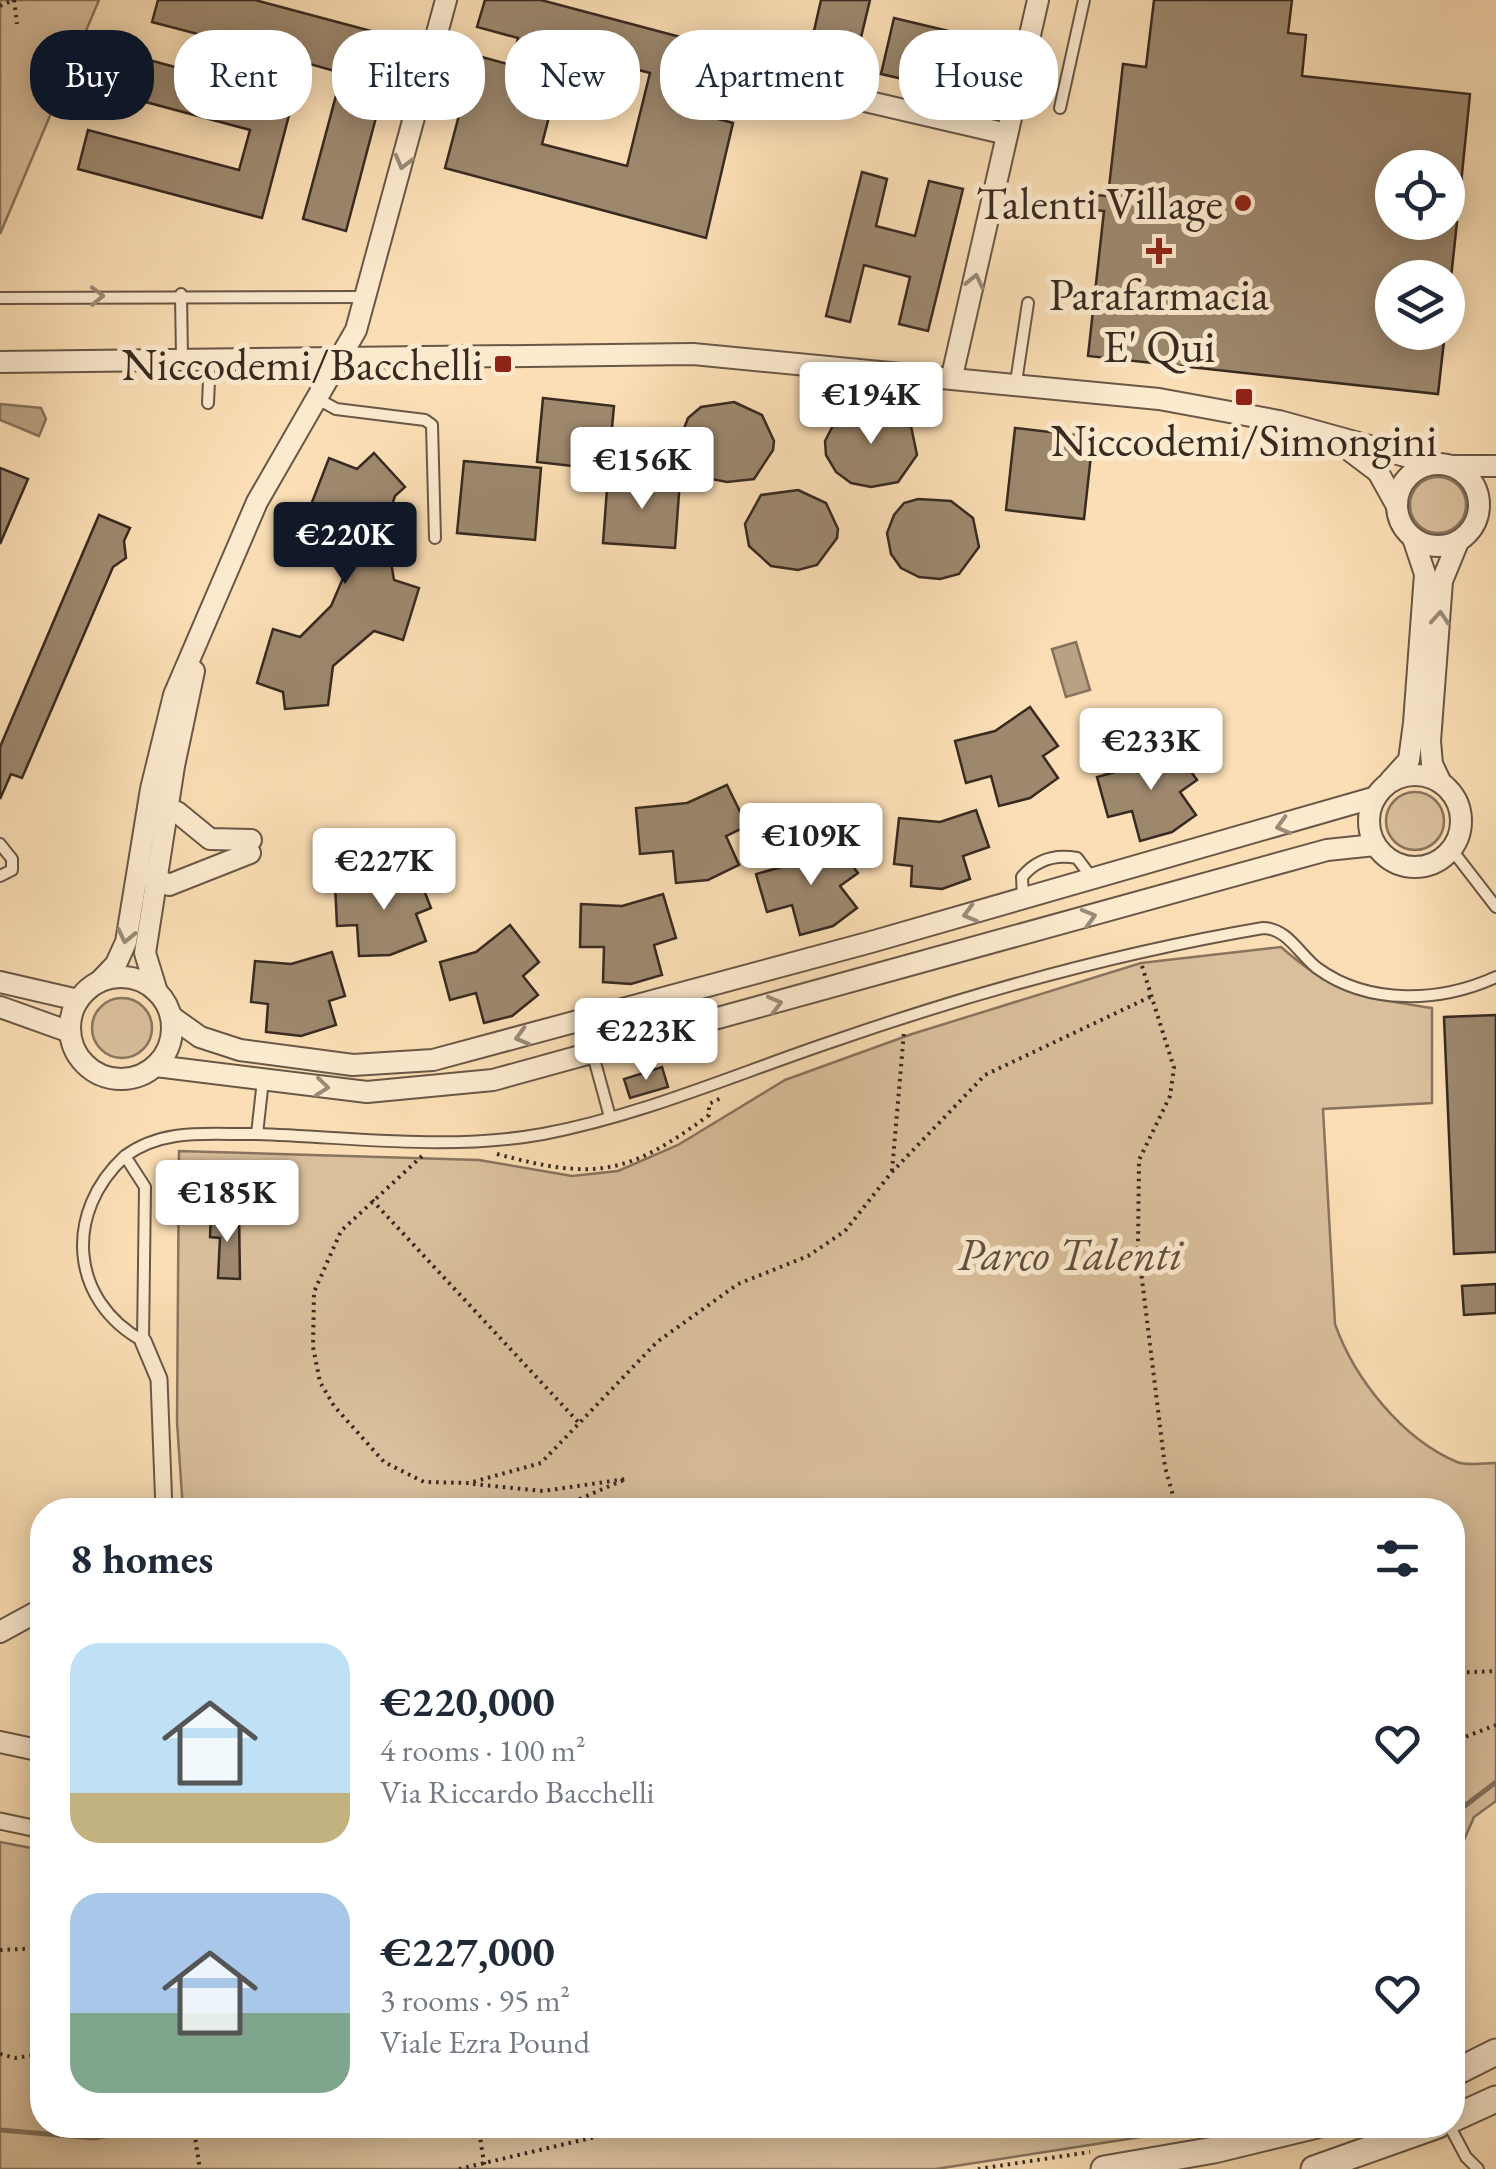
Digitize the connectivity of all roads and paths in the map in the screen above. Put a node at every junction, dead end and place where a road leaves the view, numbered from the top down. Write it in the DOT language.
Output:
graph roads {
  1 [pos="13,0"];
  2 [pos="446,0"];
  3 [pos="1038,0"];
  4 [pos="1084,0"];
  5 [pos="0,6"];
  6 [pos="17,24"];
  7 [pos="879,104"];
  8 [pos="1060,108"];
  9 [pos="1007,134"];
  10 [pos="181,294"];
  11 [pos="366,297"];
  12 [pos="0,298"];
  13 [pos="1028,304"];
  14 [pos="340,356"];
  15 [pos="182,358"];
  16 [pos="210,358"];
  17 [pos="0,362"];
  18 [pos="952,376"];
  19 [pos="1016,382"];
  20 [pos="315,397"];
  21 [pos="208,403"];
  22 [pos="1317,432"];
  23 [pos="1443,465"];
  24 [pos="1496,466"];
  25 [pos="1488,495"];
  26 [pos="1397,506"];
  27 [pos="435,538"];
  28 [pos="1413,538"];
  29 [pos="1458,542"];
  30 [pos="200,639"];
  31 [pos="1442,783"];
  32 [pos="1381,790"];
  33 [pos="166,814"];
  34 [pos="145,821"];
  35 [pos="0,844"];
  36 [pos="1375,846"];
  37 [pos="1452,850"];
  38 [pos="1184,854"];
  39 [pos="138,867"];
  40 [pos="0,876"];
  41 [pos="1092,879"];
  42 [pos="156,881"];
  43 [pos="1192,888"];
  44 [pos="1023,898"];
  45 [pos="1496,907"];
  46 [pos="871,942"];
  47 [pos="1141,962"];
  48 [pos="880,976"];
  49 [pos="1496,977"];
  50 [pos="0,982"];
  51 [pos="98,982"];
  52 [pos="157,992"];
  53 [pos="1152,996"];
  54 [pos="78,1000"];
  55 [pos="0,1006"];
  56 [pos="172,1017"];
  57 [pos="70,1032"];
  58 [pos="904,1032"];
  59 [pos="593,1054"];
  60 [pos="156,1066"];
  61 [pos="263,1079"];
  62 [pos="610,1117"];
  63 [pos="257,1134"];
  64 [pos="125,1156"];
  65 [pos="422,1156"];
  66 [pos="892,1173"];
  67 [pos="372,1200"];
  68 [pos="143,1341"];
  69 [pos="579,1423"];
  70 [pos="469,1484"];
  71 [pos="164,1498"];
  72 [pos="582,1498"];
  73 [pos="1174,1498"];
  74 [pos="30,1616"];
  75 [pos="0,1632"];
  76 [pos="1496,1672"];
  77 [pos="1465,1673"];
  78 [pos="1496,1725"];
  79 [pos="1465,1737"];
  80 [pos="0,1742"];
  81 [pos="30,1748"];
  82 [pos="0,1822"];
  83 [pos="30,1828"];
  84 [pos="30,1949"];
  85 [pos="0,1950"];
  86 [pos="1496,2052"];
  87 [pos="0,2054"];
  88 [pos="30,2056"];
  89 [pos="1465,2068"];
  90 [pos="1496,2099"];
  91 [pos="1465,2115"];
  92 [pos="196,2138"];
  93 [pos="480,2138"];
  94 [pos="585,2138"];
  95 [pos="1265,2138"];
  96 [pos="1401,2138"];
  97 [pos="1458,2138"];
  98 [pos="483,2160"];
  99 [pos="200,2169"];
  100 [pos="458,2169"];
  101 [pos="484,2169"];
  102 [pos="1104,2169"];
  103 [pos="1314,2169"];
  104 [pos="1478,2169"];
  1 -- 5 [label="path"];
  1 -- 6 [label="path"];
  2 -- 11 [label="street, one-way"];
  3 -- 9 [label="street"];
  4 -- 8 [label="lane"];
  7 -- 9 [label="street"];
  18 -- 9 [label="street, one-way"];
  10 -- 11 [label="lane"];
  12 -- 10 [label="lane, one-way"];
  10 -- 15 [label="lane"];
  11 -- 14 [label="street"];
  13 -- 19 [label="lane"];
  14 -- 16 [label="street"];
  14 -- 18 [label="street"];
  14 -- 20 [label="street"];
  15 -- 16 [label="street"];
  15 -- 17 [label="street"];
  16 -- 21 [label="lane"];
  18 -- 19 [label="street"];
  19 -- 22 [label="street"];
  20 -- 27 [label="lane"];
  20 -- 30 [label="street"];
  22 -- 23 [label="street"];
  22 -- 26 [label="street"];
  23 -- 24 [label="street"];
  23 -- 25 [label="street"];
  23 -- 26 [label="street"];
  25 -- 29 [label="street"];
  26 -- 28 [label="street"];
  28 -- 29 [label="street"];
  28 -- 32 [label="street"];
  31 -- 29 [label="street, one-way"];
  30 -- 33 [label="street"];
  30 -- 34 [label="street"];
  31 -- 32 [label="street"];
  31 -- 37 [label="street"];
  32 -- 36 [label="street"];
  32 -- 38 [label="street, one-way"];
  33 -- 34 [label="street"];
  33 -- 42 [label="street"];
  33 -- 42 [label="street"];
  34 -- 39 [label="street"];
  35 -- 40 [label="lane"];
  36 -- 37 [label="street"];
  36 -- 43 [label="street"];
  37 -- 45 [label="lane"];
  38 -- 41 [label="street"];
  38 -- 43 [label="street"];
  39 -- 42 [label="street"];
  39 -- 51 [label="street, one-way"];
  41 -- 44 [label="street"];
  41 -- 44 [label="lane"];
  42 -- 52 [label="street"];
  48 -- 43 [label="street, one-way"];
  44 -- 46 [label="street, one-way"];
  46 -- 48 [label="street"];
  46 -- 56 [label="street, one-way"];
  47 -- 53 [label="path"];
  59 -- 48 [label="street, one-way"];
  49 -- 62 [label="lane"];
  50 -- 54 [label="street"];
  51 -- 52 [label="street"];
  51 -- 54 [label="street"];
  52 -- 56 [label="street"];
  53 -- 66 [label="path"];
  53 -- 73 [label="path"];
  54 -- 57 [label="street"];
  55 -- 57 [label="street"];
  56 -- 60 [label="street"];
  57 -- 60 [label="street"];
  58 -- 66 [label="path"];
  61 -- 59 [label="street, one-way"];
  59 -- 62 [label="lane"];
  60 -- 61 [label="street"];
  61 -- 63 [label="lane"];
  62 -- 63 [label="lane"];
  63 -- 64 [label="lane"];
  64 -- 68 [label="lane"];
  64 -- 68 [label="lane"];
  65 -- 67 [label="path"];
  66 -- 69 [label="path"];
  67 -- 69 [label="path"];
  67 -- 70 [label="path"];
  68 -- 71 [label="street"];
  69 -- 70 [label="path"];
  70 -- 72 [label="path"];
  74 -- 75 [label="street"];
  76 -- 77 [label="path"];
  78 -- 79 [label="path"];
  80 -- 81 [label="street"];
  82 -- 83 [label="street"];
  84 -- 85 [label="path"];
  86 -- 89 [label="street"];
  87 -- 88 [label="path"];
  90 -- 91 [label="street"];
  92 -- 99 [label="path"];
  93 -- 98 [label="path"];
  94 -- 98 [label="path"];
  95 -- 102 [label="street"];
  96 -- 103 [label="street"];
  97 -- 104 [label="lane"];
  98 -- 100 [label="path"];
  98 -- 101 [label="path"];
}
